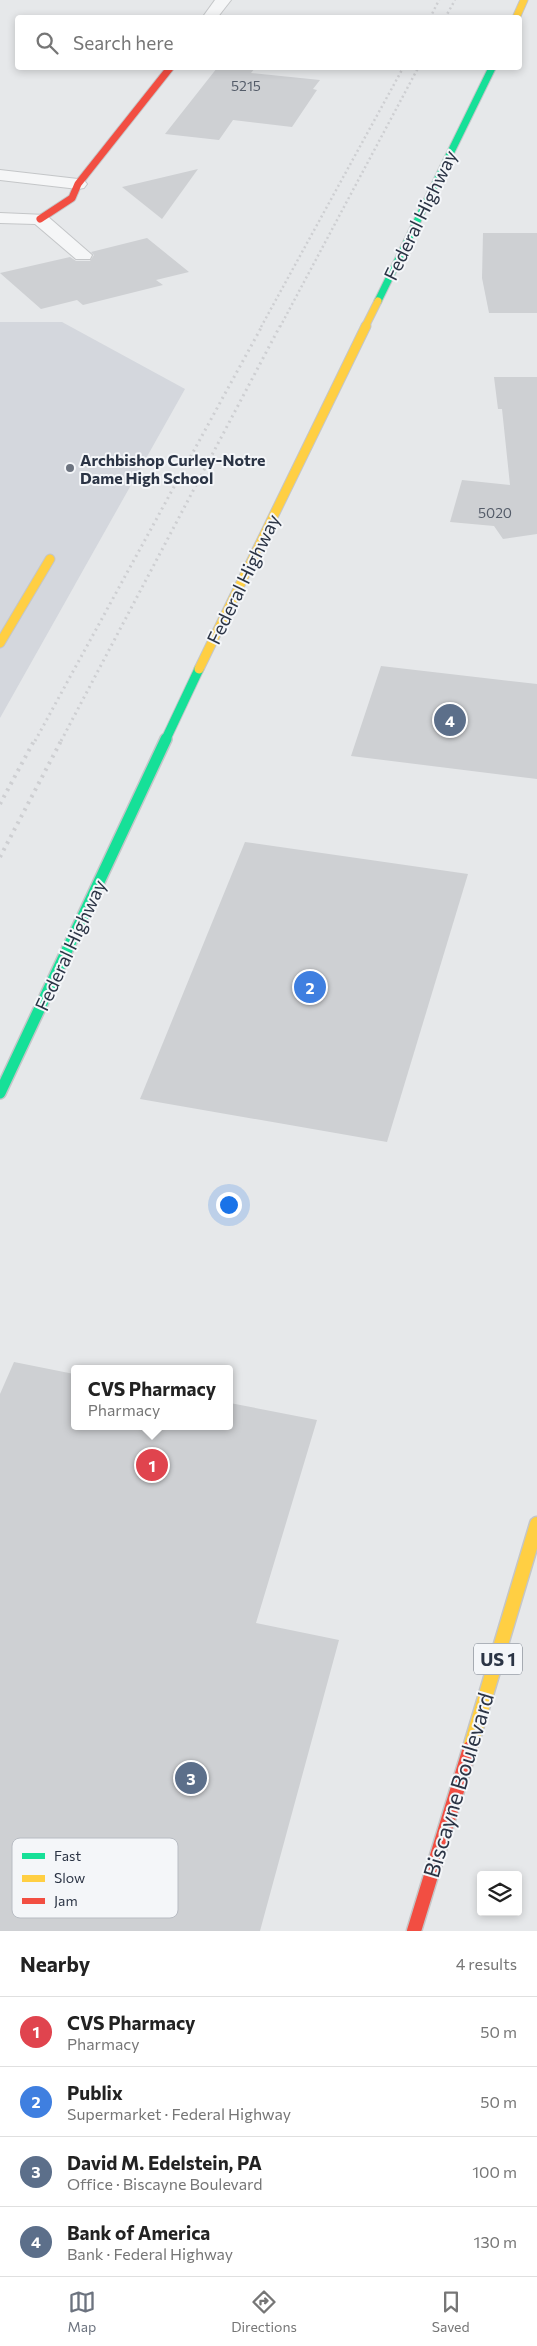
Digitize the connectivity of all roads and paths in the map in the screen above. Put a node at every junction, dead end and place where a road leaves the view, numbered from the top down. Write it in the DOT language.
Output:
graph roads {
  1 [pos="223,0"];
  2 [pos="524,0"];
  3 [pos="211,15"];
  4 [pos="517,15"];
  5 [pos="168,70"];
  6 [pos="491,70"];
  7 [pos="0,175"];
  8 [pos="78,184"];
  9 [pos="0,218"];
  10 [pos="40,219"];
  11 [pos="83,255"];
  12 [pos="50,559"];
  13 [pos="0,643"];
  14 [pos="0,1093"];
  15 [pos="537,1524"];
  16 [pos="414,1931"];
  1 -- 3 [label="street"];
  2 -- 4 [label="street"];
  5 -- 8 [label="street"];
  6 -- 14 [label="street, Federal Highway"];
  7 -- 8 [label="street"];
  8 -- 10 [label="street"];
  9 -- 10 [label="street"];
  10 -- 11 [label="street"];
  12 -- 13 [label="street"];
  15 -- 16 [label="street, Biscayne Boulevard / US 1"];
}
